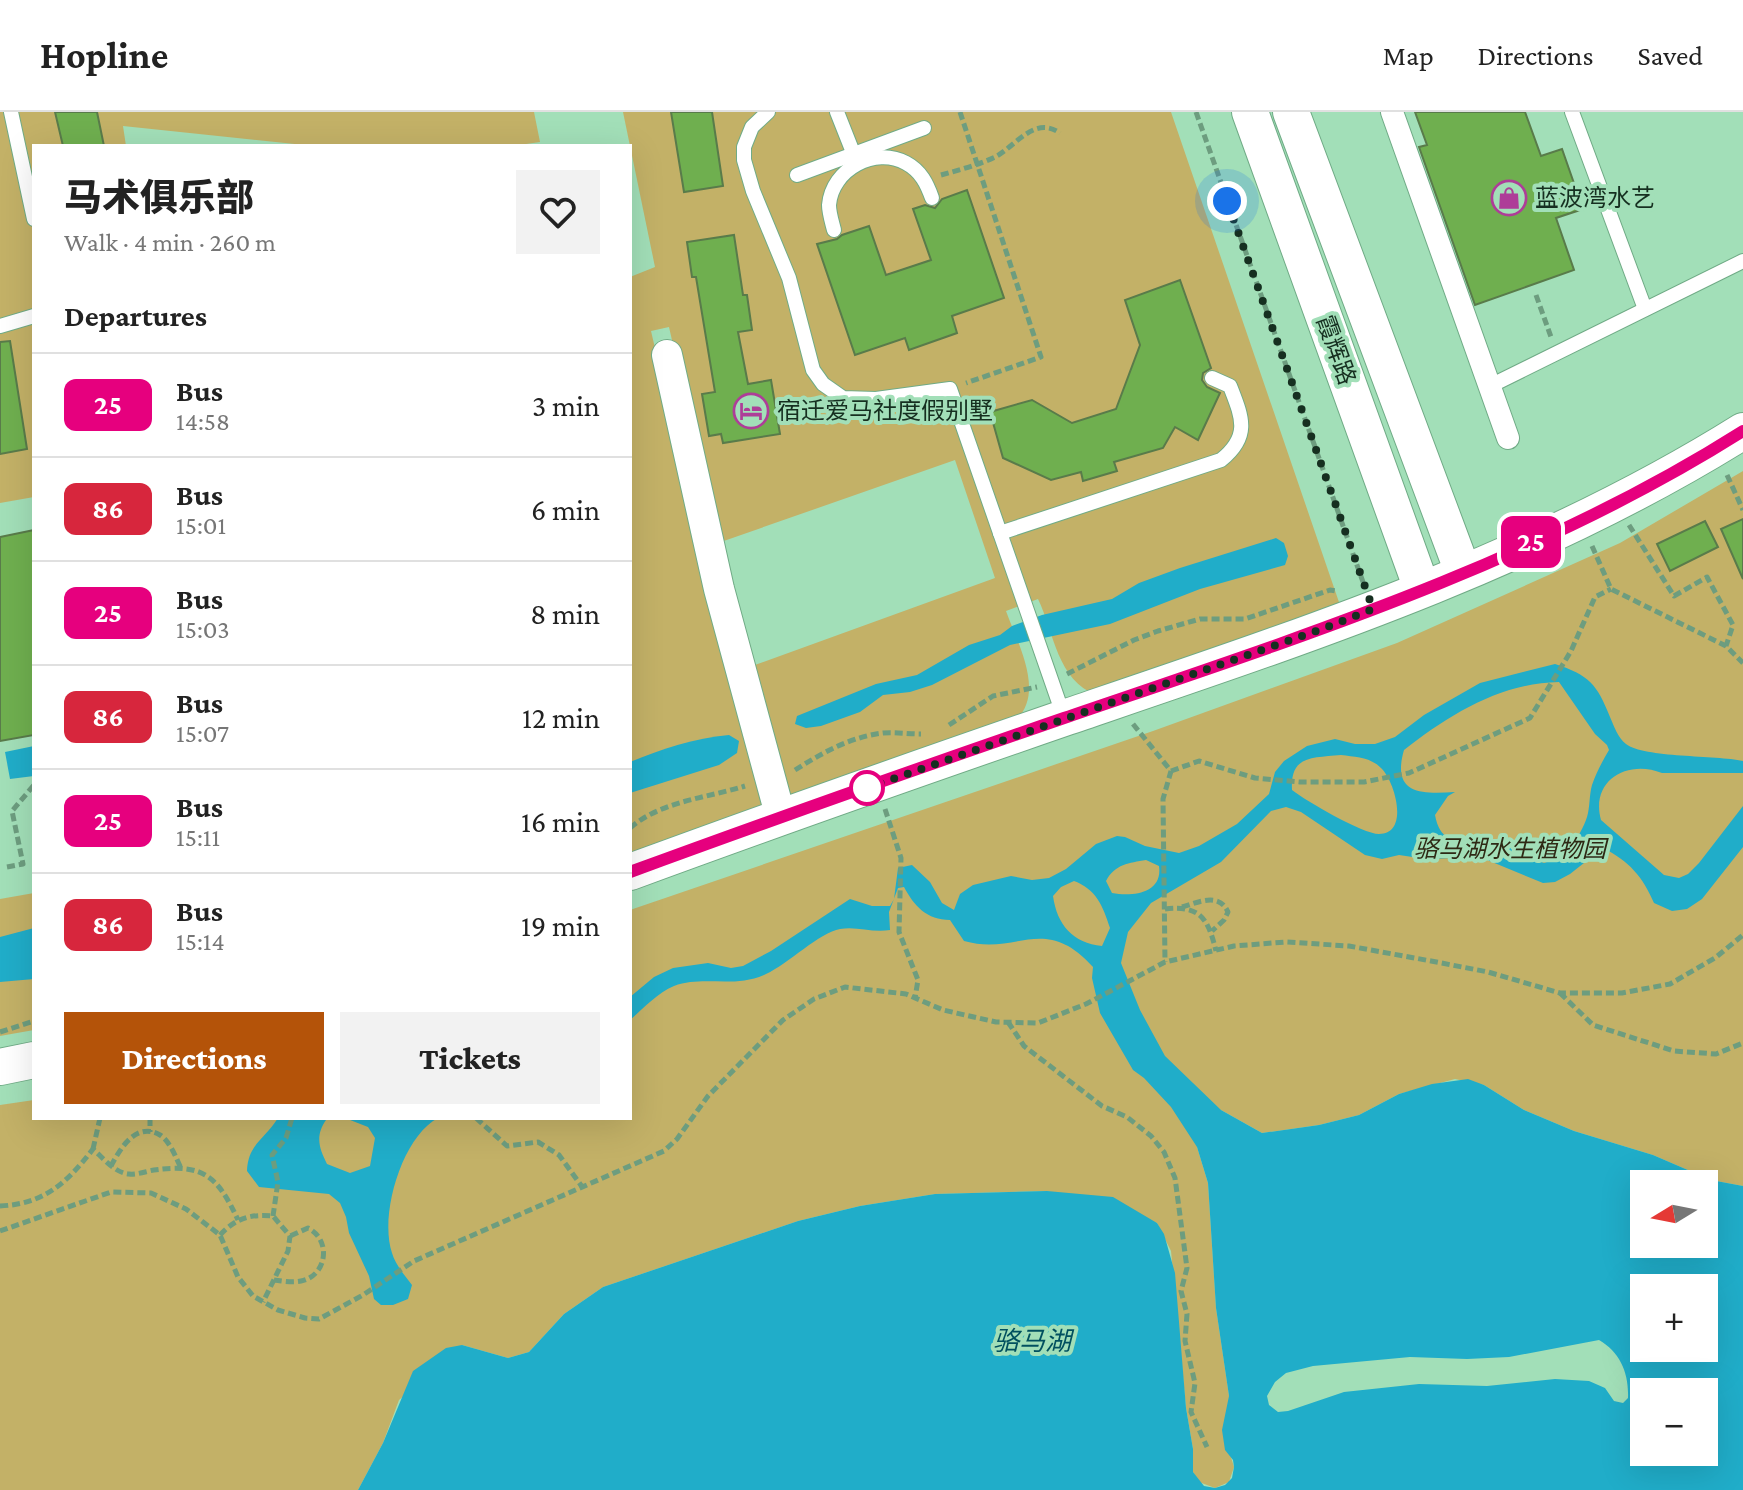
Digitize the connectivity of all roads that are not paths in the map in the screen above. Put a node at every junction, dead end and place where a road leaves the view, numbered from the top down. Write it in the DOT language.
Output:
graph roads {
  1 [pos="11,112"];
  2 [pos="747,112"];
  3 [pos="768,112"];
  4 [pos="837,112"];
  5 [pos="1250,112"];
  6 [pos="1291,112"];
  7 [pos="1392,112"];
  8 [pos="1572,112"];
  9 [pos="752,127"];
  10 [pos="924,128"];
  11 [pos="855,159"];
  12 [pos="797,175"];
  13 [pos="932,198"];
  14 [pos="32,210"];
  15 [pos="834,230"];
  16 [pos="1743,261"];
  17 [pos="1645,309"];
  18 [pos="32,317"];
  19 [pos="0,326"];
  20 [pos="667,355"];
  21 [pos="1212,378"];
  22 [pos="1490,386"];
  23 [pos="1743,431"];
  24 [pos="1508,438"];
  25 [pos="1000,533"];
  26 [pos="1463,572"];
  27 [pos="1422,589"];
  28 [pos="1058,702"];
  29 [pos="781,818"];
  30 [pos="632,871"];
  31 [pos="32,1060"];
  32 [pos="0,1067"];
  1 -- 14 [label="lane"];
  2 -- 9 [label="lane"];
  3 -- 9 [label="lane"];
  4 -- 11 [label="lane"];
  5 -- 27 [label="street, 霞辉路"];
  6 -- 26 [label="street, 霞辉路"];
  7 -- 22 [label="street"];
  8 -- 17 [label="lane"];
  9 -- 25 [label="lane"];
  10 -- 11 [label="lane"];
  11 -- 12 [label="lane"];
  11 -- 13 [label="lane"];
  11 -- 15 [label="lane"];
  16 -- 17 [label="lane"];
  17 -- 22 [label="lane"];
  18 -- 19 [label="lane"];
  20 -- 29 [label="street"];
  21 -- 25 [label="lane"];
  22 -- 24 [label="street"];
  23 -- 26 [label="street"];
  25 -- 28 [label="lane"];
  26 -- 27 [label="street"];
  27 -- 28 [label="street"];
  28 -- 29 [label="street"];
  29 -- 30 [label="street"];
  31 -- 32 [label="street"];
}
